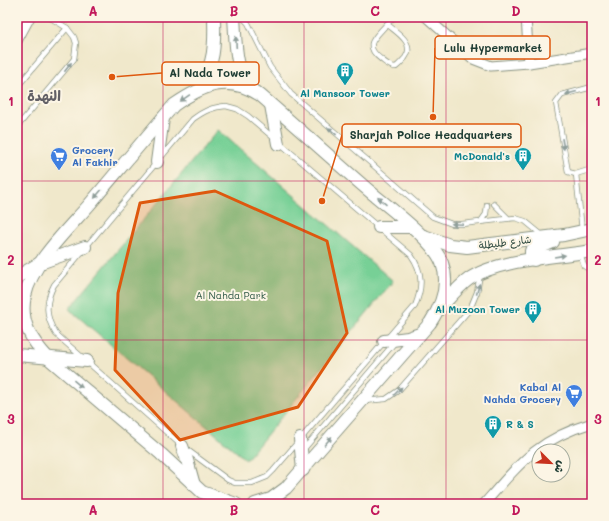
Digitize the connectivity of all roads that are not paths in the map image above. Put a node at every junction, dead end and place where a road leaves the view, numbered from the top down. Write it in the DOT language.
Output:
graph roads {
  1 [pos="30,17"];
  2 [pos="49,17"];
  3 [pos="214,17"];
  4 [pos="234,17"];
  5 [pos="242,17"];
  6 [pos="394,17"];
  7 [pos="426,17"];
  8 [pos="526,17"];
  9 [pos="387,24"];
  10 [pos="67,28"];
  11 [pos="17,41"];
  12 [pos="592,53"];
  13 [pos="529,63"];
  14 [pos="17,87"];
  15 [pos="592,87"];
  16 [pos="201,88"];
  17 [pos="253,91"];
  18 [pos="271,105"];
  19 [pos="163,118"];
  20 [pos="17,127"];
  21 [pos="278,144"];
  22 [pos="157,162"];
  23 [pos="592,169"];
  24 [pos="576,174"];
  25 [pos="494,204"];
  26 [pos="487,205"];
  27 [pos="508,218"];
  28 [pos="481,221"];
  29 [pos="379,227"];
  30 [pos="587,230"];
  31 [pos="415,231"];
  32 [pos="564,235"];
  33 [pos="545,238"];
  34 [pos="85,247"];
  35 [pos="586,252"];
  36 [pos="534,260"];
  37 [pos="40,263"];
  38 [pos="592,271"];
  39 [pos="480,273"];
  40 [pos="17,277"];
  41 [pos="439,309"];
  42 [pos="420,334"];
  43 [pos="397,340"];
  44 [pos="384,341"];
  45 [pos="17,355"];
  46 [pos="48,358"];
  47 [pos="87,361"];
  48 [pos="362,400"];
  49 [pos="592,423"];
  50 [pos="300,439"];
  51 [pos="182,446"];
  52 [pos="301,453"];
  53 [pos="303,470"];
  54 [pos="194,485"];
  55 [pos="220,501"];
  56 [pos="270,502"];
  57 [pos="236,504"];
  58 [pos="255,504"];
  59 [pos="484,504"];
  1 -- 11 [label="street"];
  2 -- 10 [label="lane"];
  3 -- 16 [label="street"];
  17 -- 4 [label="street, one-way"];
  28 -- 5 [label="lane, one-way"];
  6 -- 9 [label="lane"];
  7 -- 13 [label="street"];
  8 -- 13 [label="street"];
  9 -- 9 [label="lane"];
  10 -- 14 [label="lane"];
  20 -- 10 [label="lane, one-way"];
  12 -- 13 [label="street"];
  15 -- 24 [label="lane, one-way"];
  16 -- 17 [label="street"];
  16 -- 19 [label="street, one-way"];
  17 -- 18 [label="street"];
  18 -- 21 [label="street"];
  31 -- 18 [label="street, one-way"];
  19 -- 22 [label="street"];
  19 -- 37 [label="street, one-way"];
  21 -- 22 [label="lane"];
  21 -- 29 [label="lane"];
  22 -- 34 [label="lane"];
  23 -- 24 [label="lane"];
  24 -- 30 [label="lane"];
  25 -- 27 [label="lane"];
  26 -- 28 [label="lane"];
  27 -- 28 [label="lane"];
  27 -- 33 [label="lane"];
  29 -- 31 [label="street"];
  29 -- 44 [label="lane"];
  30 -- 32 [label="street, شارع طليطلة"];
  31 -- 33 [label="street, شارع طليطلة"];
  31 -- 41 [label="street"];
  32 -- 33 [label="street, شارع طليطلة"];
  32 -- 36 [label="street"];
  34 -- 37 [label="street"];
  34 -- 47 [label="lane"];
  36 -- 35 [label="street, one-way"];
  35 -- 38 [label="lane"];
  36 -- 39 [label="street"];
  37 -- 40 [label="street"];
  37 -- 46 [label="street"];
  39 -- 41 [label="street"];
  48 -- 39 [label="lane, one-way"];
  41 -- 42 [label="street"];
  42 -- 43 [label="street"];
  42 -- 48 [label="street"];
  43 -- 44 [label="street"];
  43 -- 52 [label="lane"];
  44 -- 50 [label="lane"];
  45 -- 46 [label="street"];
  46 -- 47 [label="street"];
  46 -- 54 [label="street, one-way"];
  47 -- 51 [label="lane"];
  53 -- 48 [label="street, one-way"];
  49 -- 59 [label="street"];
  50 -- 51 [label="lane"];
  50 -- 52 [label="street"];
  51 -- 54 [label="street"];
  52 -- 53 [label="street"];
  53 -- 56 [label="street"];
  54 -- 55 [label="street"];
  55 -- 57 [label="street"];
  56 -- 58 [label="street"];
}
